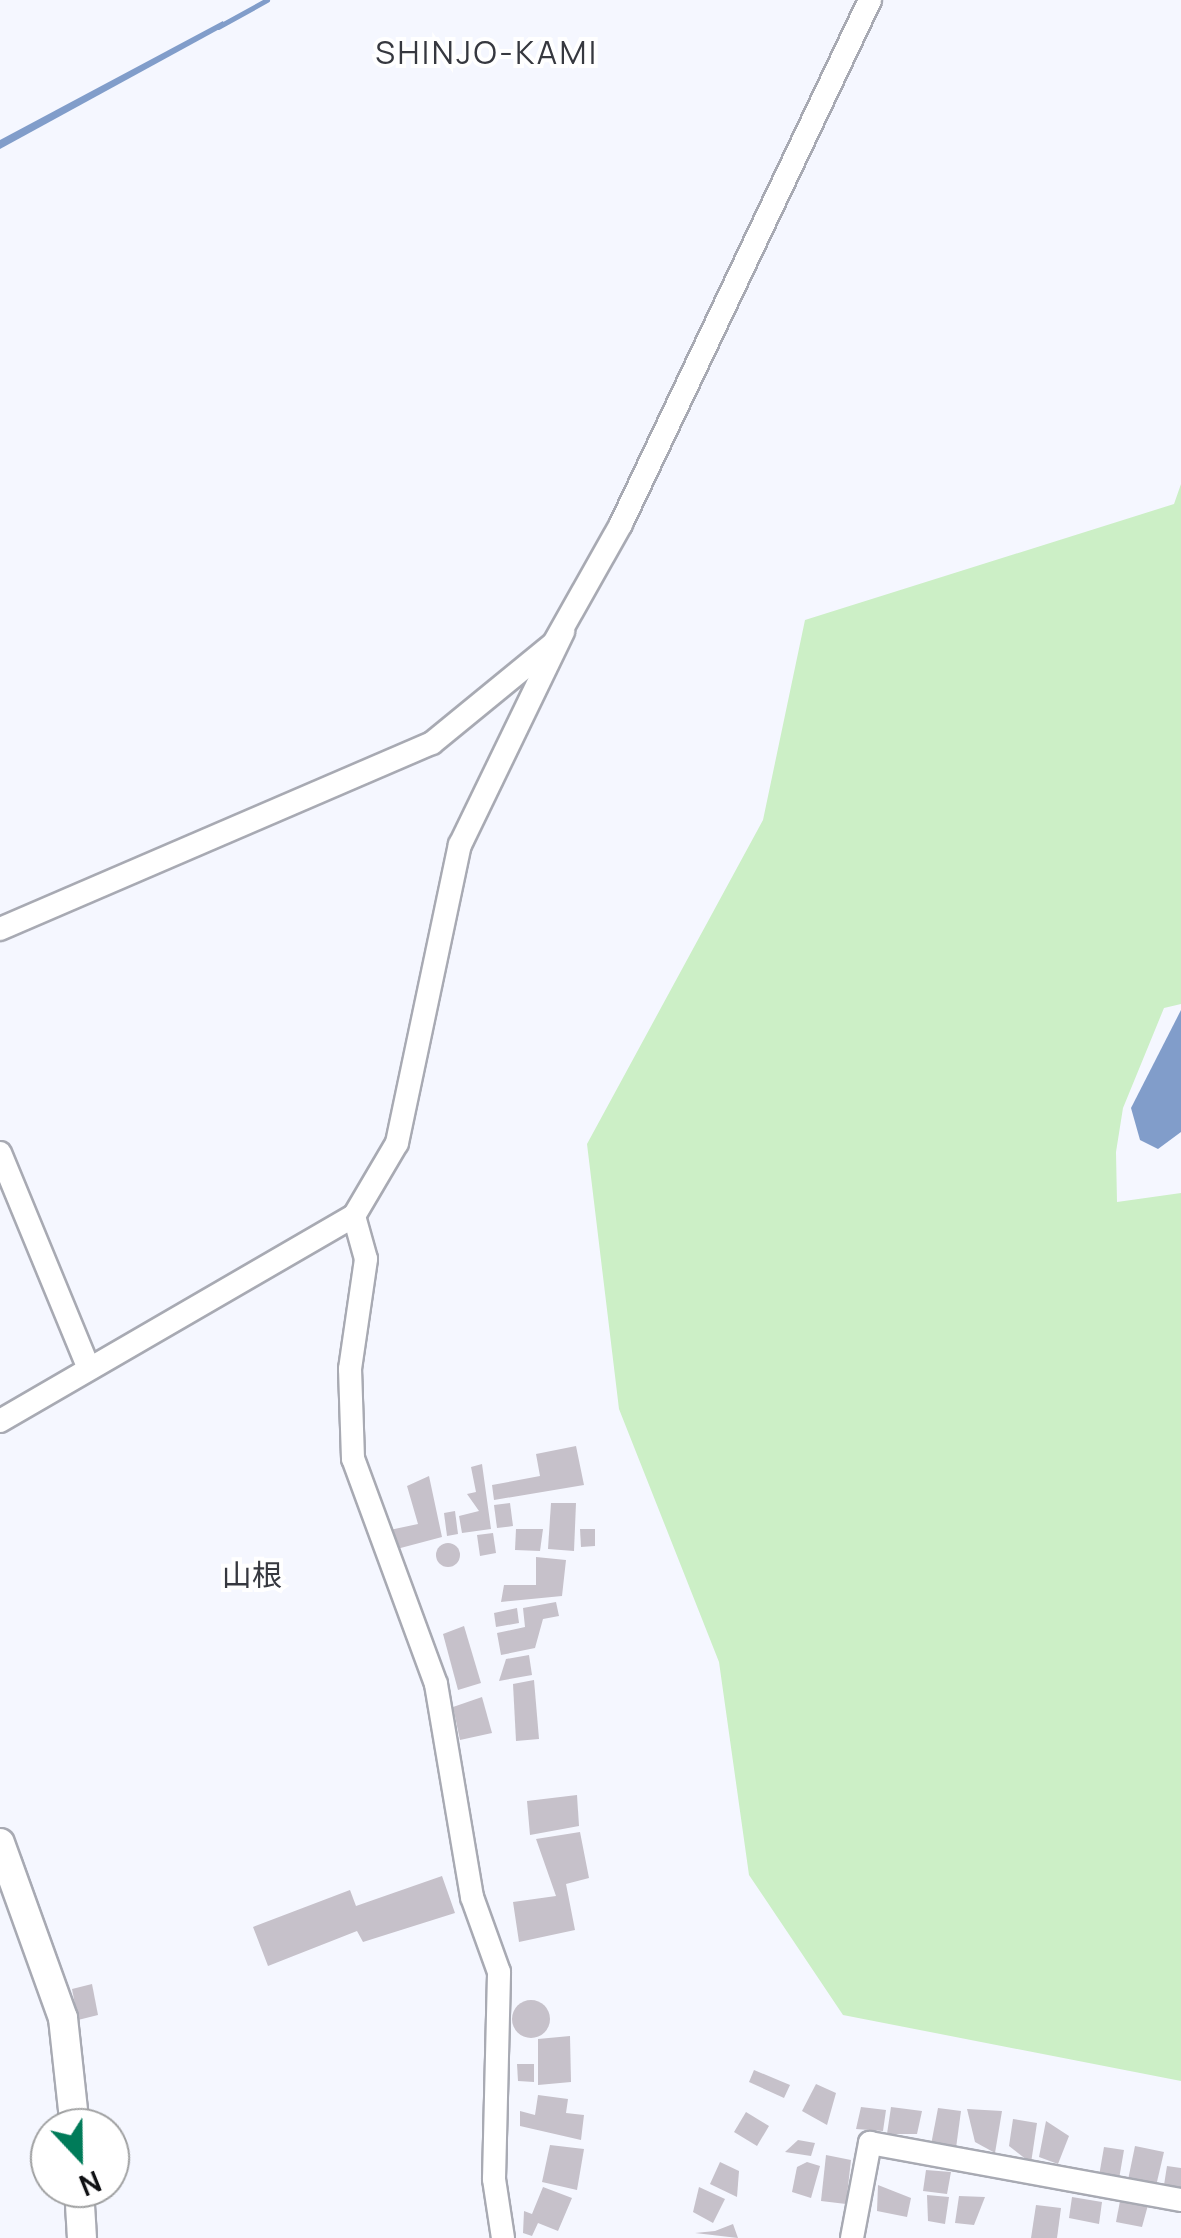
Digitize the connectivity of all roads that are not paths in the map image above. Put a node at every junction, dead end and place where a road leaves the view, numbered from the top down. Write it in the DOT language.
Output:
graph roads {
  1 [pos="870,0"];
  2 [pos="563,632"];
  3 [pos="0,929"];
  4 [pos="0,1153"];
  5 [pos="354,1216"];
  6 [pos="88,1367"];
  7 [pos="0,1422"];
  8 [pos="0,1843"];
  9 [pos="73,2108"];
  10 [pos="1181,2200"];
  11 [pos="80,2208"];
  12 [pos="82,2238"];
  13 [pos="503,2238"];
  14 [pos="852,2238"];
  1 -- 2 [label="street"];
  2 -- 3 [label="street"];
  2 -- 5 [label="street"];
  4 -- 6 [label="street"];
  5 -- 6 [label="street"];
  5 -- 13 [label="street"];
  6 -- 7 [label="street"];
  8 -- 9 [label="street"];
  10 -- 14 [label="street"];
  11 -- 12 [label="street"];
}
